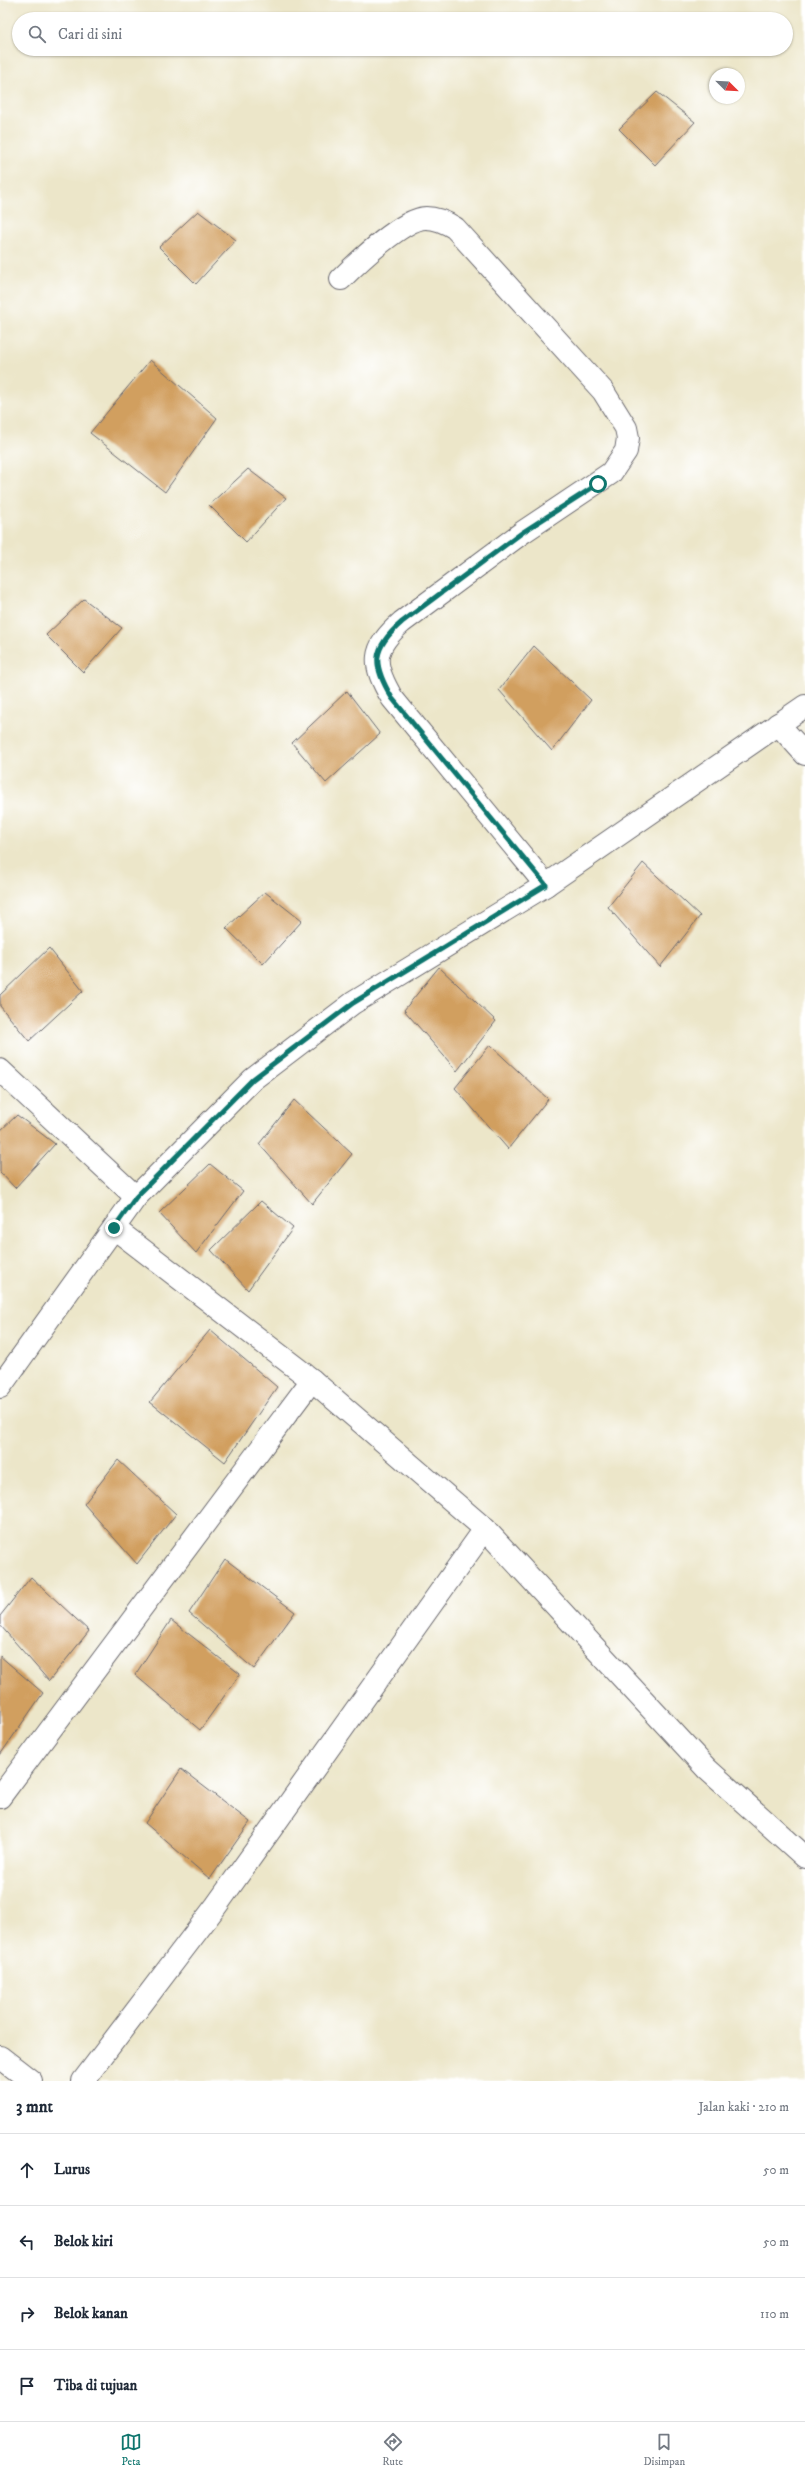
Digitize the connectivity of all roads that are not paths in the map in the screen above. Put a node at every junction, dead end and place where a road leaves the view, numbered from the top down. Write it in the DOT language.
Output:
graph roads {
  1 [pos="341,279"];
  2 [pos="805,706"];
  3 [pos="778,724"];
  4 [pos="805,754"];
  5 [pos="546,885"];
  6 [pos="0,1070"];
  7 [pos="136,1197"];
  8 [pos="114,1228"];
  9 [pos="312,1380"];
  10 [pos="0,1387"];
  11 [pos="485,1529"];
  12 [pos="0,1797"];
  13 [pos="805,1856"];
  14 [pos="0,2057"];
  15 [pos="31,2081"];
  16 [pos="83,2081"];
  1 -- 5 [label="street"];
  2 -- 3 [label="street"];
  3 -- 4 [label="street"];
  3 -- 5 [label="street"];
  5 -- 7 [label="street"];
  6 -- 7 [label="street"];
  7 -- 8 [label="street"];
  8 -- 9 [label="street"];
  8 -- 10 [label="street"];
  9 -- 11 [label="street"];
  9 -- 12 [label="street"];
  11 -- 13 [label="street"];
  11 -- 16 [label="street"];
  14 -- 15 [label="street"];
}
